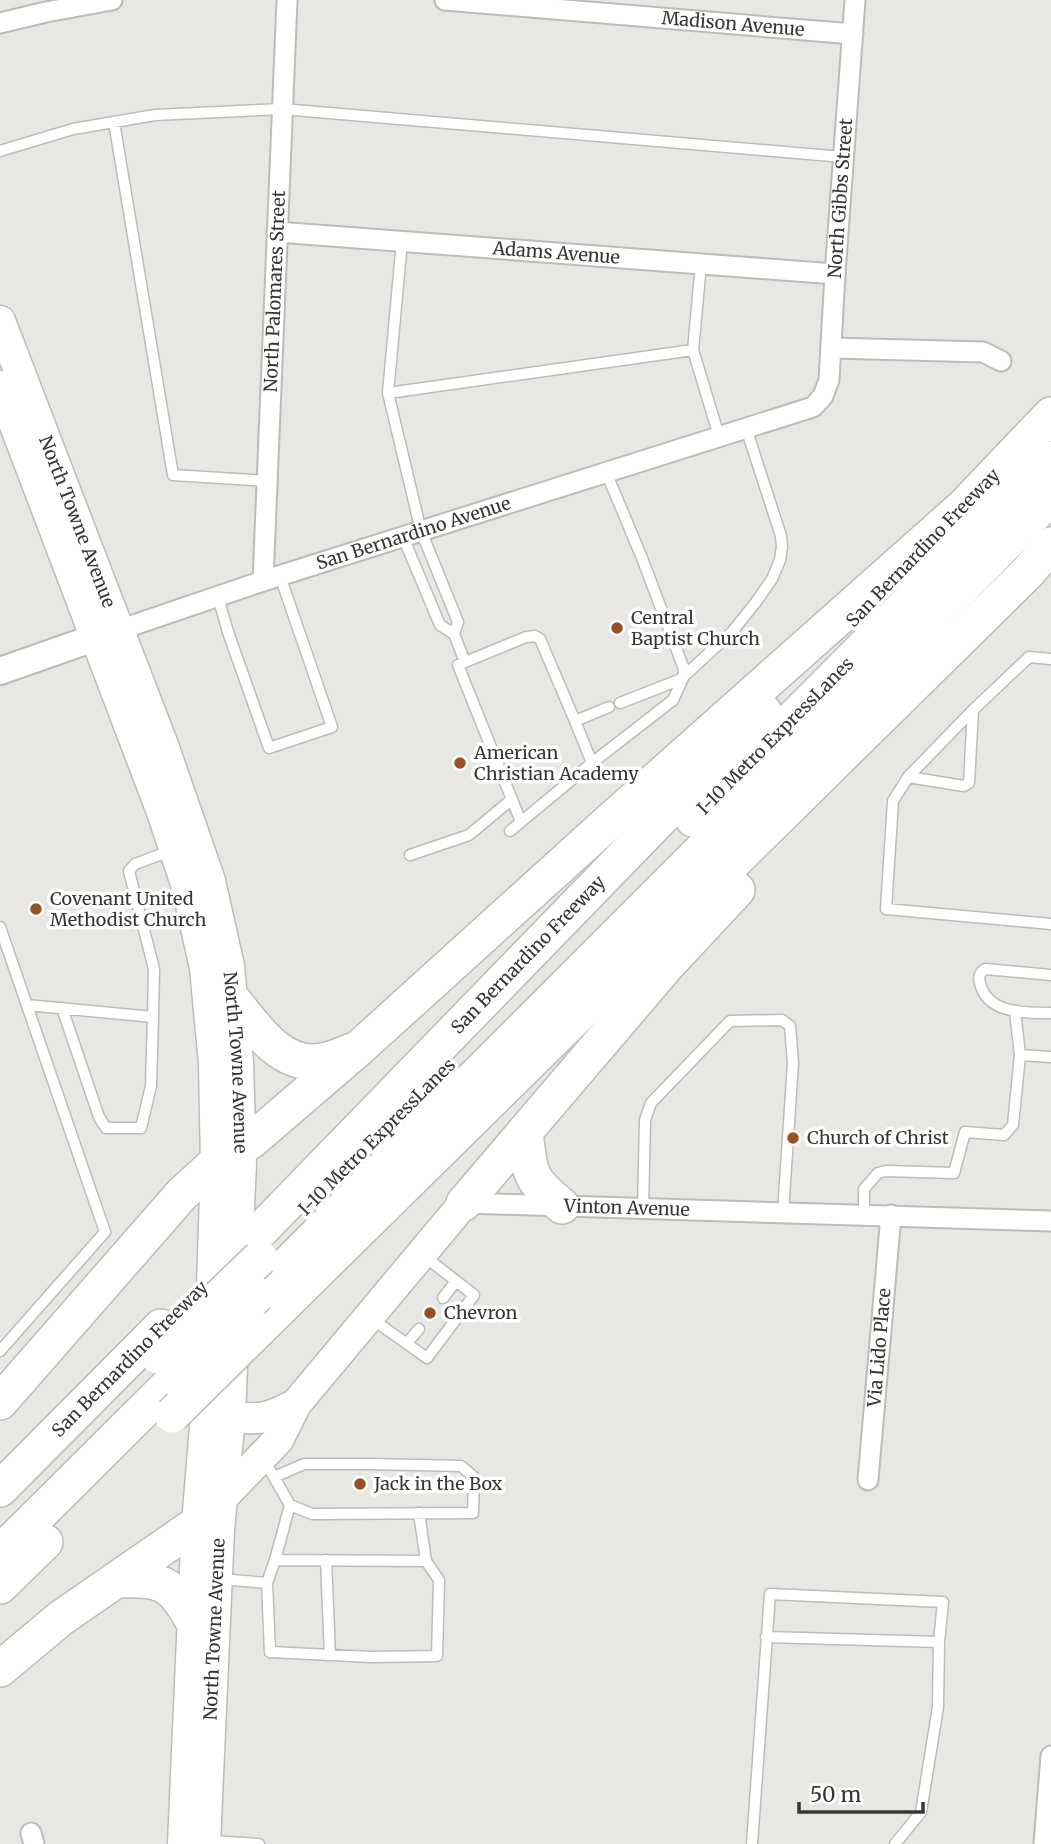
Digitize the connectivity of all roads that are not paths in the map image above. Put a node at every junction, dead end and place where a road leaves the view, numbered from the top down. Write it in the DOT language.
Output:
graph roads {
  1 [pos="111,0"];
  2 [pos="287,0"];
  3 [pos="445,0"];
  4 [pos="855,0"];
  5 [pos="0,23"];
  6 [pos="853,34"];
  7 [pos="282,109"];
  8 [pos="114,122"];
  9 [pos="0,152"];
  10 [pos="844,157"];
  11 [pos="277,232"];
  12 [pos="402,241"];
  13 [pos="701,264"];
  14 [pos="835,274"];
  15 [pos="0,321"];
  16 [pos="831,348"];
  17 [pos="693,350"];
  18 [pos="1001,361"];
  19 [pos="0,386"];
  20 [pos="388,393"];
  21 [pos="823,396"];
  22 [pos="746,428"];
  23 [pos="1046,430"];
  24 [pos="719,436"];
  25 [pos="606,472"];
  26 [pos="267,481"];
  27 [pos="1051,497"];
  28 [pos="962,508"];
  29 [pos="412,534"];
  30 [pos="1051,545"];
  31 [pos="1028,572"];
  32 [pos="272,578"];
  33 [pos="218,597"];
  34 [pos="108,634"];
  35 [pos="454,634"];
  36 [pos="1051,659"];
  37 [pos="466,662"];
  38 [pos="0,671"];
  39 [pos="684,676"];
  40 [pos="620,703"];
  41 [pos="609,708"];
  42 [pos="973,710"];
  43 [pos="575,721"];
  44 [pos="592,763"];
  45 [pos="908,778"];
  46 [pos="512,799"];
  47 [pos="521,822"];
  48 [pos="510,831"];
  49 [pos="174,849"];
  50 [pos="410,855"];
  51 [pos="1051,925"];
  52 [pos="0,927"];
  53 [pos="1051,975"];
  54 [pos="232,999"];
  55 [pos="27,1005"];
  56 [pos="62,1008"];
  57 [pos="1015,1011"];
  58 [pos="1051,1013"];
  59 [pos="153,1017"];
  60 [pos="358,1049"];
  61 [pos="1020,1055"];
  62 [pos="1051,1057"];
  63 [pos="525,1132"];
  64 [pos="228,1155"];
  65 [pos="464,1203"];
  66 [pos="562,1206"];
  67 [pos="643,1208"];
  68 [pos="783,1212"];
  69 [pos="864,1214"];
  70 [pos="891,1215"];
  71 [pos="1051,1221"];
  72 [pos="260,1244"];
  73 [pos="422,1254"];
  74 [pos="453,1279"];
  75 [pos="443,1298"];
  76 [pos="369,1316"];
  77 [pos="419,1329"];
  78 [pos="407,1343"];
  79 [pos="0,1351"];
  80 [pos="166,1369"];
  81 [pos="0,1402"];
  82 [pos="296,1404"];
  83 [pos="217,1422"];
  84 [pos="268,1467"];
  85 [pos="868,1480"];
  86 [pos="0,1489"];
  87 [pos="221,1499"];
  88 [pos="290,1505"];
  89 [pos="419,1513"];
  90 [pos="0,1519"];
  91 [pos="197,1524"];
  92 [pos="0,1553"];
  93 [pos="275,1560"];
  94 [pos="326,1560"];
  95 [pos="426,1561"];
  96 [pos="216,1579"];
  97 [pos="117,1580"];
  98 [pos="267,1583"];
  99 [pos="0,1586"];
  100 [pos="193,1621"];
  101 [pos="766,1637"];
  102 [pos="939,1642"];
  103 [pos="330,1655"];
  104 [pos="0,1669"];
  105 [pos="1051,1756"];
  106 [pos="1047,1832"];
  107 [pos="198,1843"];
  108 [pos="259,1844"];
  109 [pos="752,1844"];
  110 [pos="895,1844"];
  1 -- 5 [label="street"];
  2 -- 7 [label="street, North Palomares Street"];
  3 -- 6 [label="street, Madison Avenue"];
  4 -- 6 [label="street, North Gibbs Street"];
  6 -- 10 [label="street, North Gibbs Street"];
  7 -- 8 [label="lane"];
  7 -- 10 [label="lane"];
  7 -- 11 [label="street, North Palomares Street"];
  8 -- 9 [label="lane"];
  8 -- 26 [label="lane"];
  10 -- 14 [label="street, North Gibbs Street"];
  11 -- 12 [label="street, Adams Avenue"];
  11 -- 26 [label="street, North Palomares Street"];
  12 -- 13 [label="street, Adams Avenue"];
  12 -- 20 [label="lane"];
  13 -- 14 [label="street, Adams Avenue"];
  13 -- 17 [label="lane"];
  14 -- 16 [label="street, North Gibbs Street"];
  15 -- 34 [label="main road, North Towne Avenue"];
  16 -- 18 [label="street"];
  16 -- 21 [label="street, North Gibbs Street"];
  17 -- 20 [label="lane"];
  17 -- 24 [label="lane"];
  19 -- 34 [label="main road, North Towne Avenue"];
  20 -- 29 [label="lane"];
  21 -- 22 [label="street, San Bernardino Avenue"];
  22 -- 24 [label="street, San Bernardino Avenue"];
  22 -- 39 [label="lane"];
  23 -- 28 [label="highway, San Bernardino Freeway"];
  23 -- 72 [label="highway, I-10 Metro ExpressLanes"];
  24 -- 25 [label="street, San Bernardino Avenue"];
  25 -- 29 [label="street, San Bernardino Avenue"];
  25 -- 39 [label="lane"];
  26 -- 32 [label="street, North Palomares Street"];
  27 -- 80 [label="highway, I-10 Metro ExpressLanes, bridge"];
  28 -- 60 [label="highway"];
  28 -- 72 [label="highway, San Bernardino Freeway"];
  29 -- 32 [label="street, San Bernardino Avenue"];
  29 -- 35 [label="lane"];
  29 -- 35 [label="lane"];
  30 -- 31 [label="highway, San Bernardino Freeway"];
  31 -- 63 [label="highway"];
  31 -- 80 [label="highway, San Bernardino Freeway, bridge"];
  32 -- 33 [label="street, San Bernardino Avenue"];
  32 -- 33 [label="lane"];
  33 -- 34 [label="street, San Bernardino Avenue"];
  34 -- 38 [label="main road, San Bernardino Avenue"];
  34 -- 49 [label="main road, North Towne Avenue"];
  34 -- 54 [label="main road, North Towne Avenue"];
  35 -- 37 [label="lane"];
  36 -- 42 [label="lane"];
  37 -- 43 [label="lane"];
  37 -- 46 [label="lane"];
  39 -- 40 [label="lane"];
  39 -- 44 [label="lane"];
  41 -- 43 [label="lane"];
  42 -- 45 [label="lane"];
  42 -- 45 [label="lane"];
  43 -- 44 [label="lane"];
  44 -- 47 [label="lane"];
  45 -- 51 [label="lane"];
  46 -- 47 [label="lane"];
  46 -- 50 [label="lane"];
  47 -- 48 [label="lane"];
  49 -- 59 [label="lane"];
  49 -- 64 [label="main road, North Towne Avenue"];
  52 -- 55 [label="lane"];
  53 -- 57 [label="lane"];
  54 -- 60 [label="highway"];
  54 -- 64 [label="main road, North Towne Avenue"];
  55 -- 56 [label="lane"];
  55 -- 79 [label="lane"];
  56 -- 59 [label="lane"];
  56 -- 59 [label="lane"];
  57 -- 58 [label="lane"];
  57 -- 61 [label="lane"];
  60 -- 64 [label="highway"];
  61 -- 62 [label="lane"];
  61 -- 69 [label="lane"];
  63 -- 65 [label="highway"];
  63 -- 66 [label="highway"];
  64 -- 81 [label="highway"];
  64 -- 83 [label="main road, North Towne Avenue"];
  65 -- 66 [label="street, Vinton Avenue"];
  65 -- 73 [label="main road"];
  66 -- 67 [label="street, Vinton Avenue"];
  67 -- 68 [label="street, Vinton Avenue"];
  67 -- 68 [label="lane"];
  68 -- 69 [label="street, Vinton Avenue"];
  69 -- 70 [label="street, Vinton Avenue"];
  70 -- 71 [label="street, Vinton Avenue"];
  70 -- 85 [label="street, Via Lido Place"];
  72 -- 80 [label="highway, San Bernardino Freeway"];
  73 -- 74 [label="lane"];
  73 -- 76 [label="main road"];
  74 -- 75 [label="lane"];
  74 -- 78 [label="lane"];
  76 -- 78 [label="lane"];
  76 -- 82 [label="main road"];
  77 -- 78 [label="lane"];
  80 -- 86 [label="highway, San Bernardino Freeway"];
  80 -- 90 [label="highway, I-10 Metro ExpressLanes"];
  80 -- 92 [label="highway, I-10 Metro ExpressLanes"];
  80 -- 99 [label="highway, San Bernardino Freeway"];
  82 -- 83 [label="main road"];
  82 -- 84 [label="main road"];
  83 -- 87 [label="main road, North Towne Avenue"];
  83 -- 91 [label="main road, North Towne Avenue"];
  84 -- 87 [label="main road"];
  84 -- 88 [label="lane"];
  84 -- 89 [label="lane"];
  87 -- 91 [label="main road"];
  87 -- 96 [label="main road, North Towne Avenue"];
  88 -- 89 [label="lane"];
  88 -- 93 [label="lane"];
  89 -- 95 [label="lane"];
  91 -- 97 [label="highway"];
  91 -- 100 [label="main road, North Towne Avenue"];
  93 -- 94 [label="lane"];
  93 -- 98 [label="lane"];
  94 -- 95 [label="lane"];
  94 -- 103 [label="lane"];
  95 -- 103 [label="lane"];
  96 -- 98 [label="lane"];
  96 -- 107 [label="main road, North Towne Avenue"];
  97 -- 100 [label="highway"];
  97 -- 104 [label="highway"];
  98 -- 103 [label="lane"];
  100 -- 107 [label="main road, North Towne Avenue"];
  101 -- 102 [label="lane"];
  101 -- 102 [label="lane"];
  101 -- 109 [label="lane"];
  102 -- 110 [label="lane"];
  105 -- 106 [label="street"];
  107 -- 108 [label="lane"];
}
